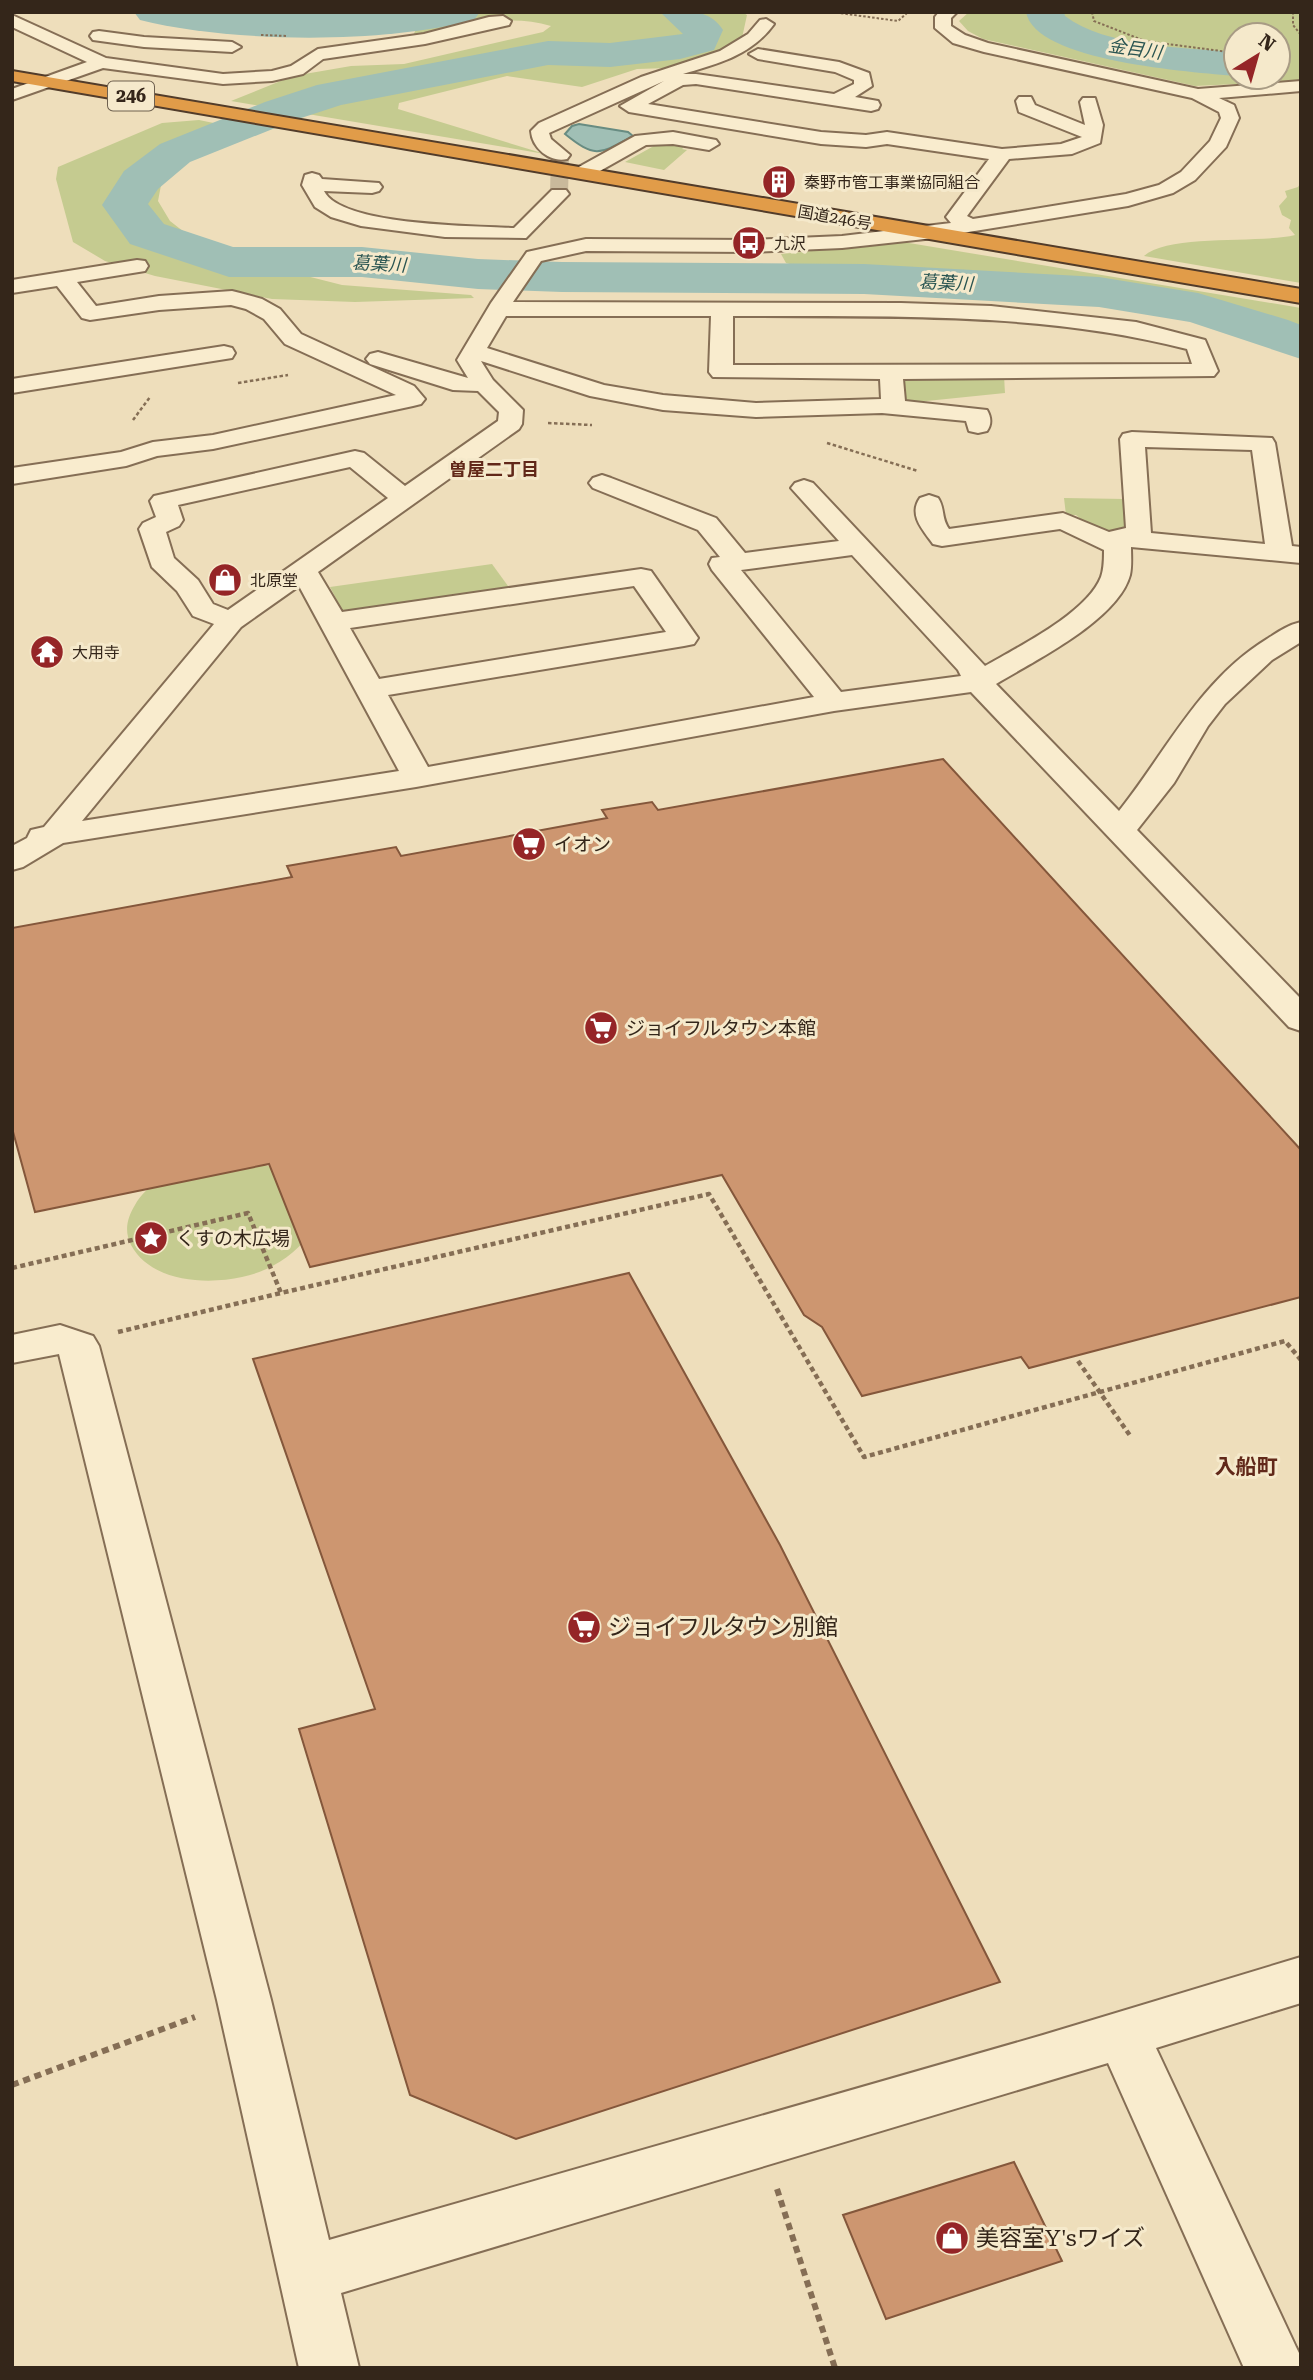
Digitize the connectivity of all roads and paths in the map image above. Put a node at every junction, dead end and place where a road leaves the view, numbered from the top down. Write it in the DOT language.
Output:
graph roads {
  1 [pos="832,12"];
  2 [pos="908,12"];
  3 [pos="949,12"];
  4 [pos="1092,12"];
  5 [pos="1293,12"];
  6 [pos="840,13"];
  7 [pos="12,20"];
  8 [pos="503,21"];
  9 [pos="766,24"];
  10 [pos="1301,35"];
  11 [pos="59,42"];
  12 [pos="232,47"];
  13 [pos="1222,51"];
  14 [pos="758,54"];
  15 [pos="102,63"];
  16 [pos="12,76"];
  17 [pos="48,82"];
  18 [pos="1297,90"];
  19 [pos="640,92"];
  20 [pos="1198,94"];
  21 [pos="12,95"];
  22 [pos="838,99"];
  23 [pos="1025,101"];
  24 [pos="1088,102"];
  25 [pos="871,105"];
  26 [pos="1094,135"];
  27 [pos="821,138"];
  28 [pos="724,146"];
  29 [pos="799,150"];
  30 [pos="561,155"];
  31 [pos="1002,155"];
  32 [pos="584,172"];
  33 [pos="372,187"];
  34 [pos="559,194"];
  35 [pos="970,226"];
  36 [pos="925,233"];
  37 [pos="519,234"];
  38 [pos="547,251"];
  39 [pos="137,267"];
  40 [pos="64,280"];
  41 [pos="12,288"];
  42 [pos="1301,296"];
  43 [pos="501,304"];
  44 [pos="722,309"];
  45 [pos="286,330"];
  46 [pos="473,352"];
  47 [pos="225,354"];
  48 [pos="891,372"];
  49 [pos="299,373"];
  50 [pos="231,384"];
  51 [pos="484,384"];
  52 [pos="12,386"];
  53 [pos="162,395"];
  54 [pos="894,407"];
  55 [pos="978,426"];
  56 [pos="822,441"];
  57 [pos="145,453"];
  58 [pos="12,476"];
  59 [pos="603,483"];
  60 [pos="804,488"];
  61 [pos="404,498"];
  62 [pos="929,503"];
  63 [pos="1118,542"];
  64 [pos="858,546"];
  65 [pos="1290,554"];
  66 [pos="738,562"];
  67 [pos="304,570"];
  68 [pos="231,621"];
  69 [pos="334,622"];
  70 [pos="1301,630"];
  71 [pos="978,682"];
  72 [pos="370,689"];
  73 [pos="834,702"];
  74 [pos="416,778"];
  75 [pos="1121,828"];
  76 [pos="54,835"];
  77 [pos="12,841"];
  78 [pos="12,860"];
  79 [pos="1301,1020"];
  80 [pos="12,1268"];
  81 [pos="281,1293"];
  82 [pos="109,1335"];
  83 [pos="12,1349"];
  84 [pos="1301,1360"];
  85 [pos="1078,1361"];
  86 [pos="1101,1393"];
  87 [pos="1131,1437"];
  88 [pos="1301,1980"];
  89 [pos="244,2000"];
  90 [pos="1124,2035"];
  91 [pos="12,2085"];
  92 [pos="761,2141"];
  93 [pos="306,2275"];
  94 [pos="329,2368"];
  95 [pos="835,2368"];
  96 [pos="1275,2368"];
  1 -- 6 [label="path"];
  2 -- 6 [label="path"];
  3 -- 20 [label="street"];
  4 -- 13 [label="path"];
  5 -- 10 [label="path"];
  7 -- 11 [label="street"];
  8 -- 15 [label="street"];
  9 -- 19 [label="street"];
  11 -- 12 [label="street"];
  11 -- 15 [label="street"];
  14 -- 22 [label="street"];
  15 -- 17 [label="street"];
  16 -- 17 [label="highway, 246"];
  17 -- 21 [label="street"];
  17 -- 32 [label="highway, 国道246号 / 246"];
  18 -- 20 [label="street"];
  19 -- 22 [label="street"];
  19 -- 27 [label="street"];
  19 -- 30 [label="street"];
  20 -- 35 [label="street"];
  22 -- 25 [label="street"];
  23 -- 26 [label="street"];
  24 -- 26 [label="street"];
  26 -- 31 [label="street"];
  27 -- 29 [label="street"];
  27 -- 31 [label="street"];
  28 -- 32 [label="street"];
  31 -- 35 [label="street"];
  32 -- 36 [label="highway, 国道246号 / 246"];
  33 -- 37 [label="street"];
  34 -- 37 [label="street"];
  35 -- 36 [label="street"];
  36 -- 38 [label="street"];
  36 -- 42 [label="highway, 国道246号 / 246"];
  37 -- 38 [label="street"];
  38 -- 43 [label="street"];
  39 -- 40 [label="street"];
  40 -- 41 [label="street"];
  40 -- 45 [label="street"];
  43 -- 44 [label="street"];
  43 -- 46 [label="street"];
  44 -- 48 [label="street"];
  44 -- 48 [label="street"];
  45 -- 51 [label="street"];
  45 -- 57 [label="street"];
  46 -- 51 [label="street"];
  46 -- 54 [label="street"];
  47 -- 52 [label="street"];
  48 -- 54 [label="street"];
  49 -- 50 [label="path"];
  51 -- 61 [label="street"];
  53 -- 57 [label="path"];
  54 -- 55 [label="street"];
  56 -- 62 [label="path"];
  57 -- 58 [label="street"];
  59 -- 66 [label="street"];
  60 -- 64 [label="street"];
  61 -- 67 [label="street"];
  61 -- 68 [label="street"];
  62 -- 63 [label="street"];
  63 -- 65 [label="street"];
  63 -- 65 [label="street"];
  63 -- 71 [label="street"];
  64 -- 66 [label="street"];
  64 -- 71 [label="street"];
  66 -- 73 [label="street"];
  67 -- 68 [label="street"];
  67 -- 69 [label="street"];
  68 -- 76 [label="street"];
  69 -- 72 [label="street"];
  69 -- 72 [label="street"];
  70 -- 75 [label="street"];
  71 -- 73 [label="street"];
  71 -- 75 [label="street"];
  72 -- 74 [label="street"];
  73 -- 74 [label="street"];
  74 -- 76 [label="street"];
  75 -- 79 [label="street"];
  76 -- 77 [label="street"];
  76 -- 78 [label="street"];
  80 -- 81 [label="path"];
  81 -- 82 [label="path"];
  81 -- 86 [label="path"];
  83 -- 89 [label="street"];
  84 -- 86 [label="path"];
  85 -- 86 [label="path"];
  86 -- 87 [label="path"];
  88 -- 90 [label="street"];
  89 -- 91 [label="path"];
  89 -- 93 [label="street"];
  90 -- 92 [label="street"];
  90 -- 96 [label="street"];
  92 -- 93 [label="street"];
  92 -- 95 [label="path"];
  93 -- 94 [label="street"];
}
